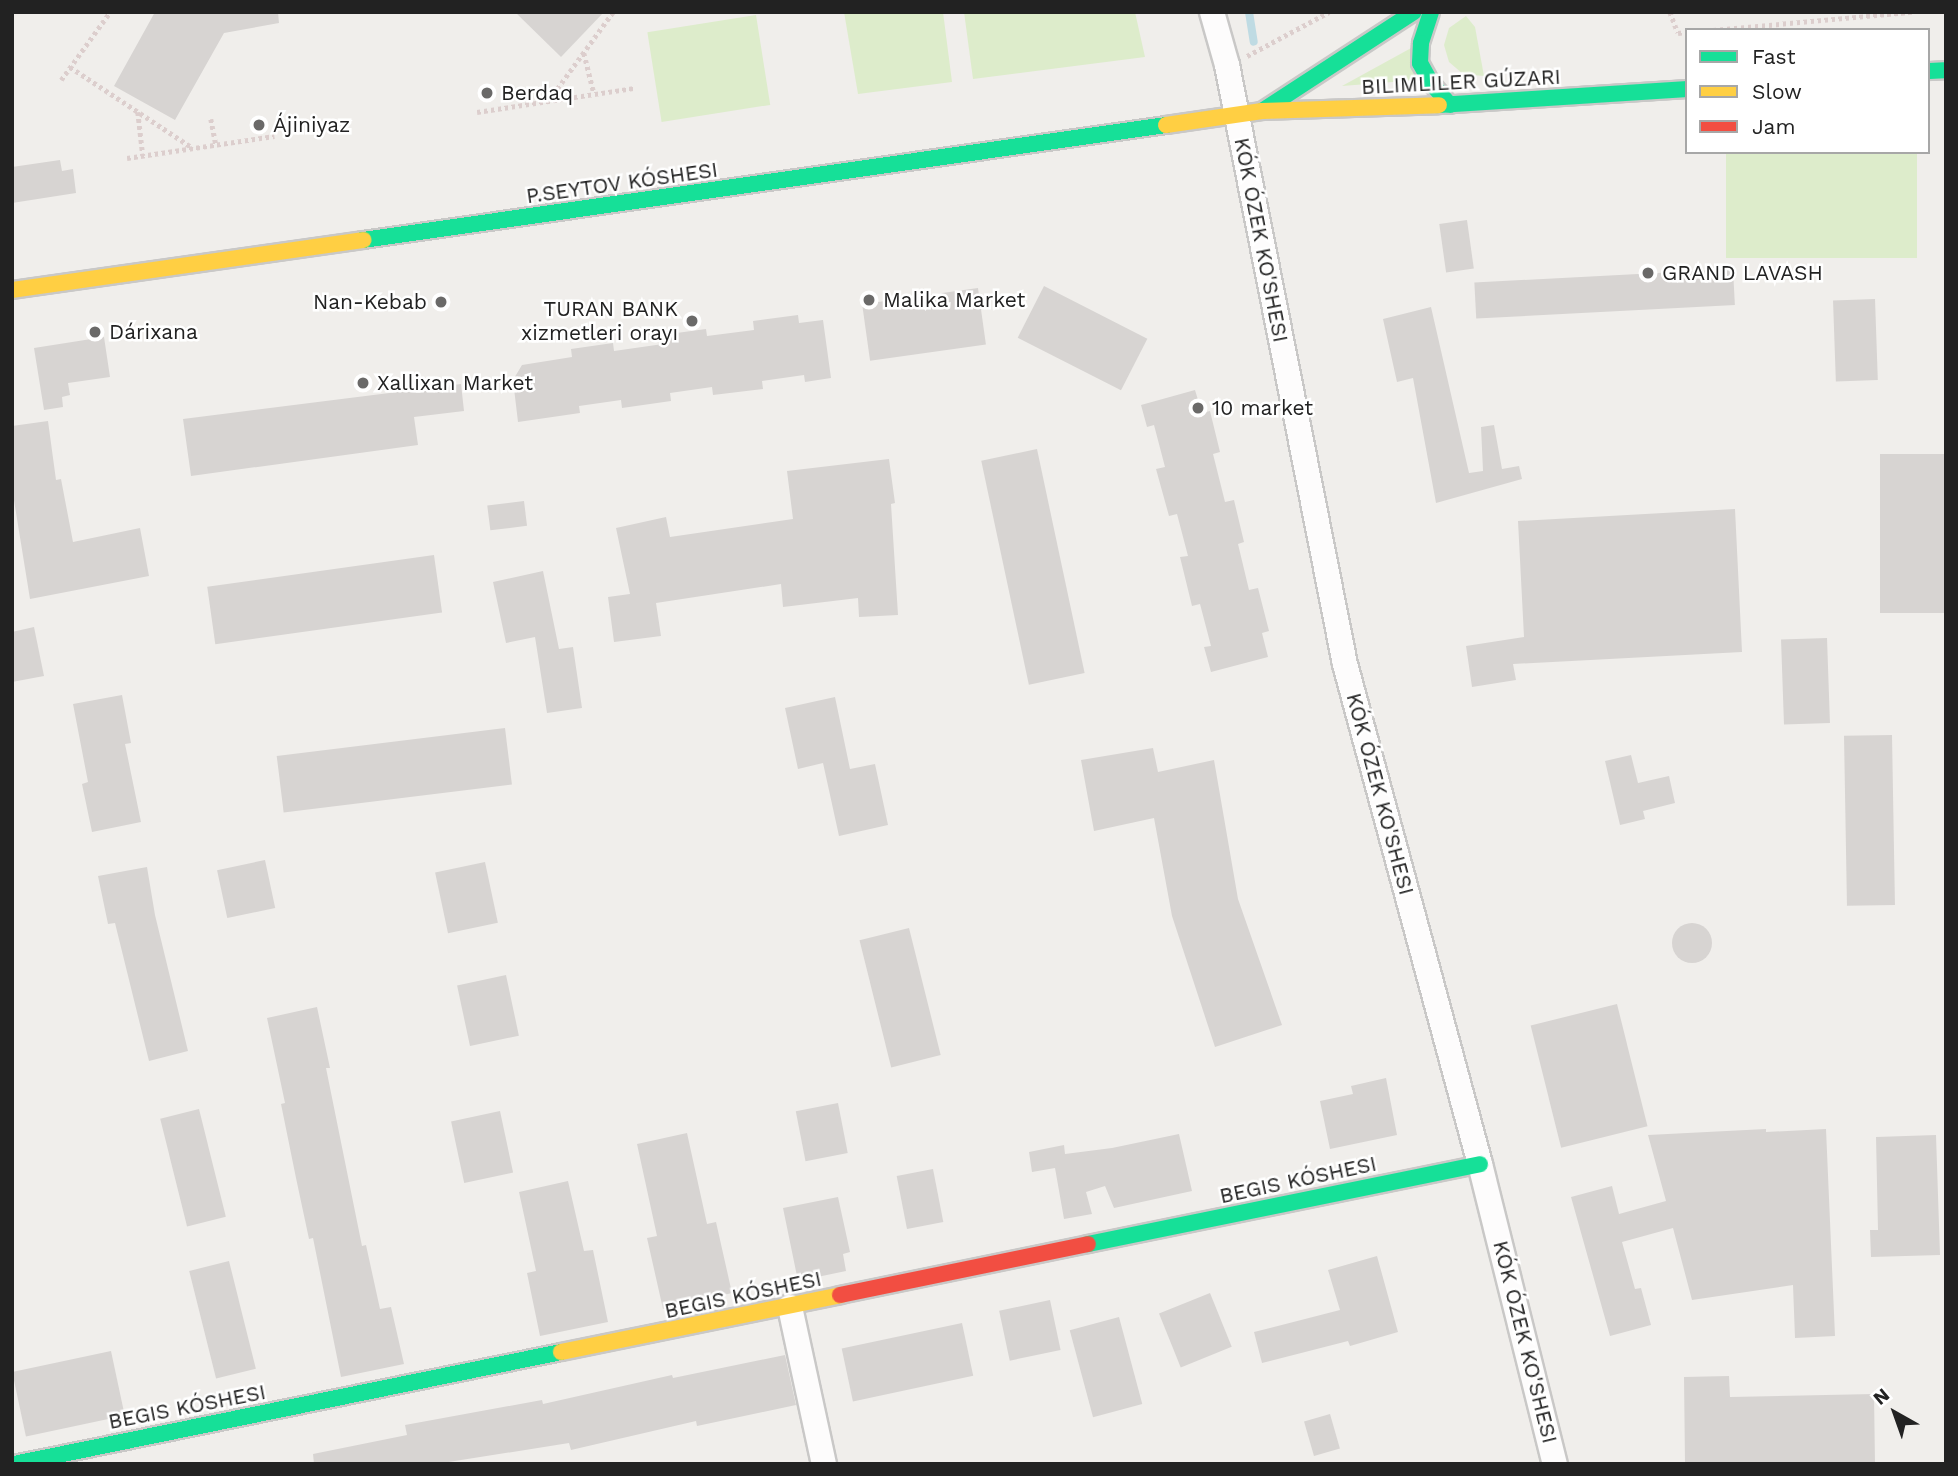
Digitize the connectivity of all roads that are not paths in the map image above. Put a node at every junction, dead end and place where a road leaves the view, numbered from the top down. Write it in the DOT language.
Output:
graph roads {
  1 [pos="1212,12"];
  2 [pos="1414,12"];
  3 [pos="1430,12"];
  4 [pos="1685,89"];
  5 [pos="1450,105"];
  6 [pos="1262,111"];
  7 [pos="1237,117"];
  8 [pos="12,290"];
  9 [pos="1480,1164"];
  10 [pos="790,1307"];
  11 [pos="14,1464"];
  12 [pos="824,1464"];
  13 [pos="1555,1464"];
  1 -- 7 [label="street, KÓK ÓZEK KO'SHESI"];
  2 -- 6 [label="main road"];
  3 -- 5 [label="main road"];
  4 -- 5 [label="main road"];
  5 -- 6 [label="main road"];
  6 -- 7 [label="main road, P.SEYTOV KÓSHESI"];
  7 -- 8 [label="main road, P.SEYTOV KÓSHESI"];
  7 -- 9 [label="street, KÓK ÓZEK KO'SHESI"];
  9 -- 10 [label="main road, BEGIS KÓSHESI"];
  9 -- 13 [label="street, KÓK ÓZEK KO'SHESI"];
  10 -- 11 [label="main road, BEGIS KÓSHESI"];
  10 -- 12 [label="street"];
}
